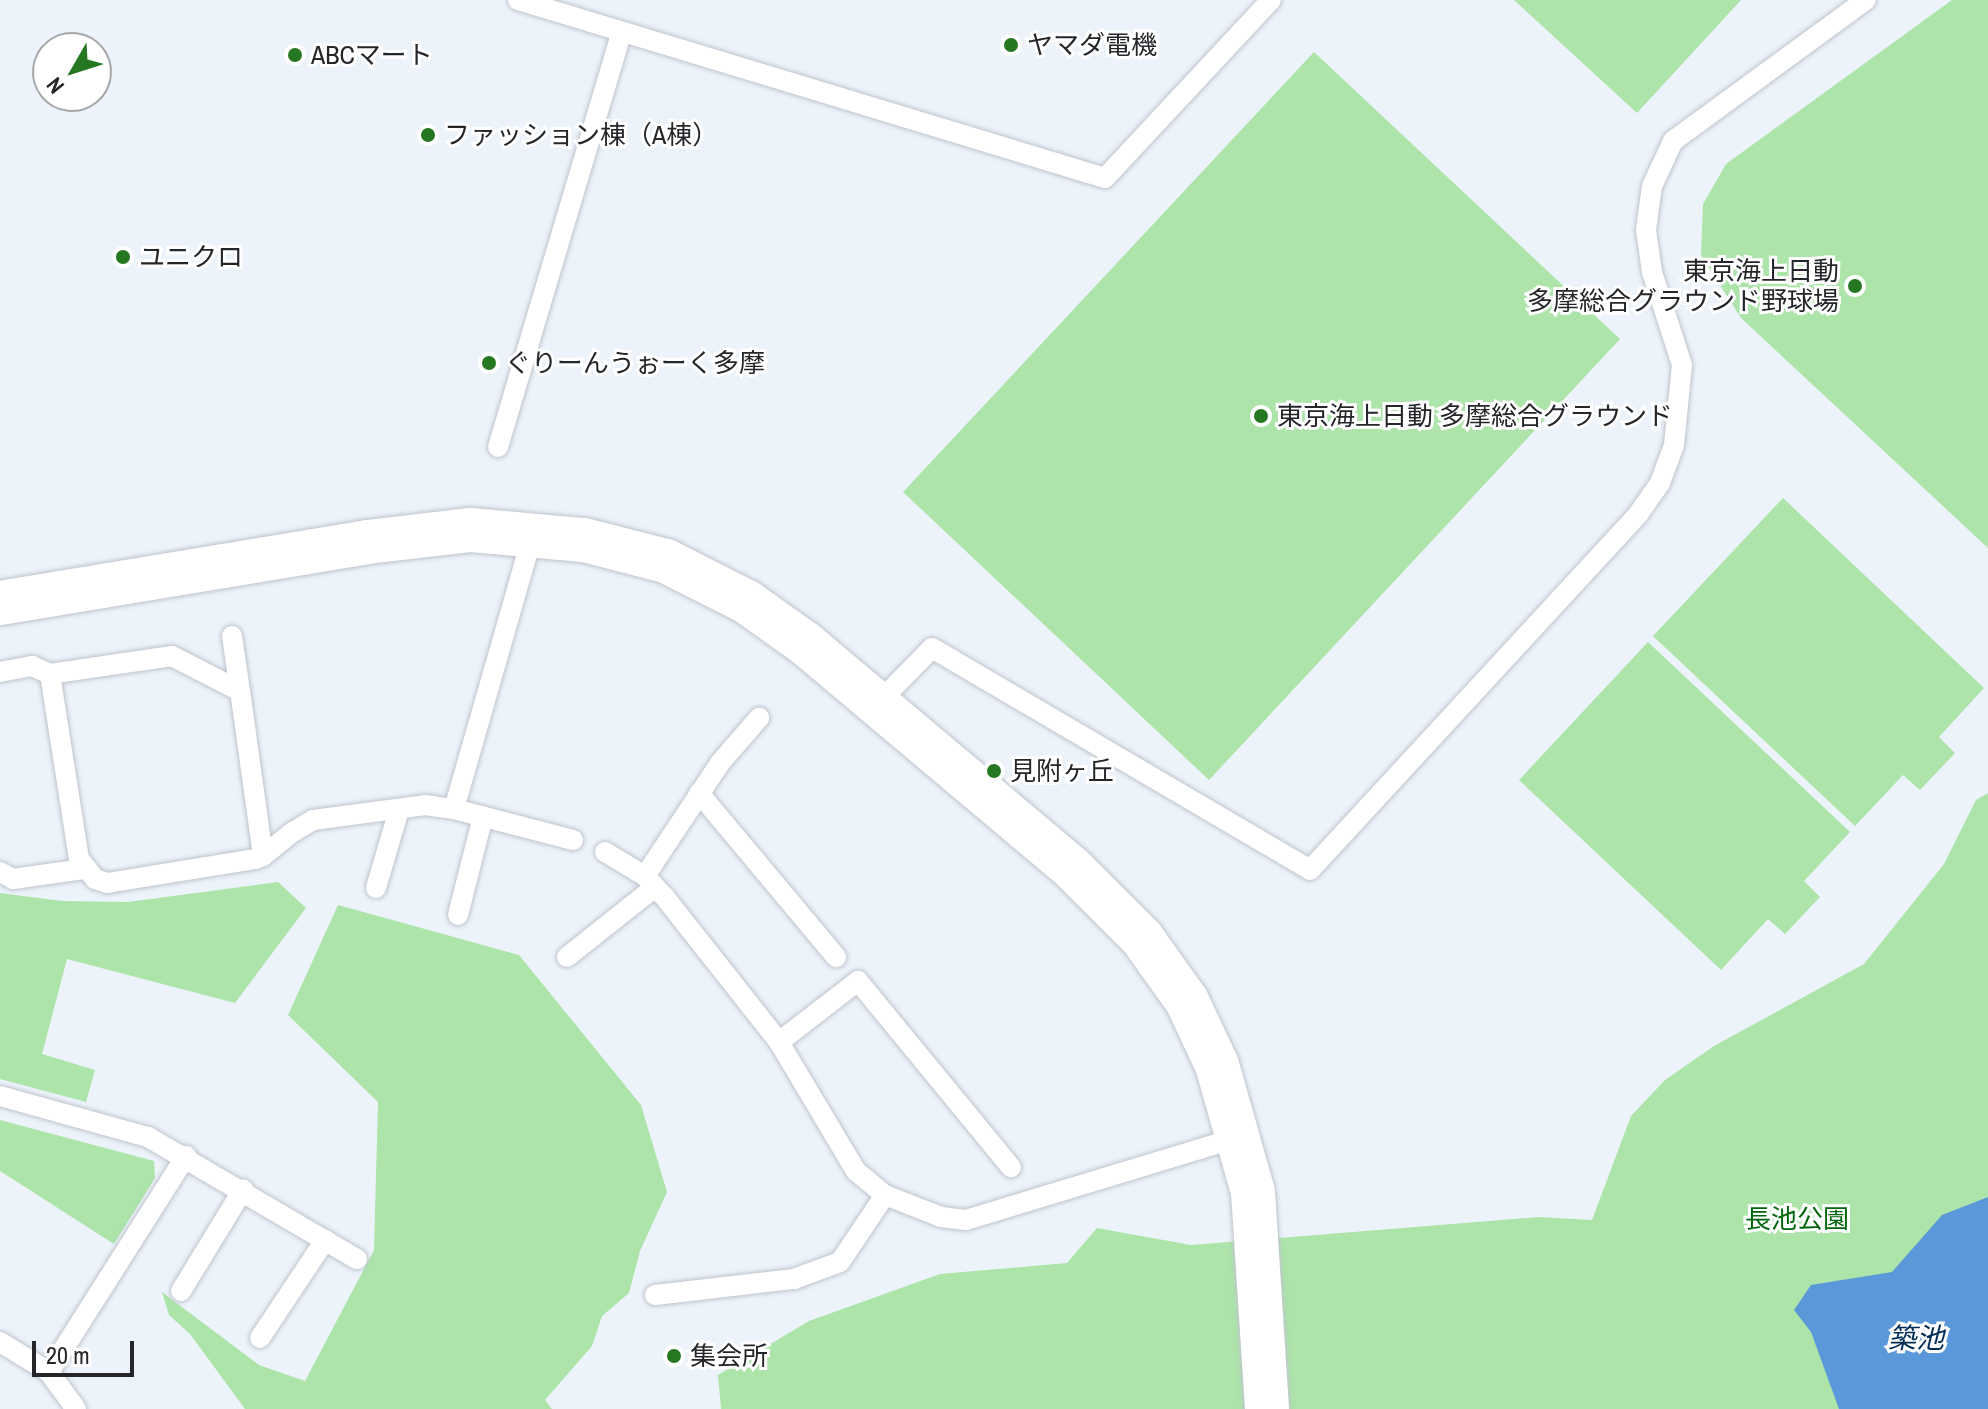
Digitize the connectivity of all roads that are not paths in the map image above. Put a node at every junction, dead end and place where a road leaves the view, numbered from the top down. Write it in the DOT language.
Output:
graph roads {
  1 [pos="518,0"];
  2 [pos="1271,0"];
  3 [pos="1866,0"];
  4 [pos="622,32"];
  5 [pos="498,447"];
  6 [pos="533,534"];
  7 [pos="0,603"];
  8 [pos="232,636"];
  9 [pos="0,672"];
  10 [pos="50,674"];
  11 [pos="240,691"];
  12 [pos="877,704"];
  13 [pos="759,718"];
  14 [pos="699,793"];
  15 [pos="454,809"];
  16 [pos="399,810"];
  17 [pos="483,816"];
  18 [pos="573,840"];
  19 [pos="605,852"];
  20 [pos="263,856"];
  21 [pos="83,869"];
  22 [pos="0,872"];
  23 [pos="650,881"];
  24 [pos="376,888"];
  25 [pos="458,915"];
  26 [pos="567,957"];
  27 [pos="836,957"];
  28 [pos="779,1042"];
  29 [pos="0,1096"];
  30 [pos="1240,1137"];
  31 [pos="186,1156"];
  32 [pos="1011,1167"];
  33 [pos="243,1190"];
  34 [pos="885,1195"];
  35 [pos="325,1240"];
  36 [pos="357,1259"];
  37 [pos="181,1291"];
  38 [pos="655,1295"];
  39 [pos="260,1338"];
  40 [pos="0,1342"];
  41 [pos="49,1372"];
  42 [pos="1267,1403"];
  43 [pos="76,1409"];
  1 -- 4 [label="lane"];
  2 -- 4 [label="lane"];
  3 -- 12 [label="lane"];
  4 -- 5 [label="lane"];
  6 -- 7 [label="street"];
  6 -- 12 [label="street"];
  6 -- 15 [label="lane"];
  8 -- 11 [label="lane"];
  9 -- 10 [label="lane"];
  10 -- 11 [label="lane"];
  10 -- 21 [label="lane"];
  11 -- 20 [label="lane"];
  12 -- 30 [label="street"];
  13 -- 14 [label="lane"];
  14 -- 23 [label="lane"];
  14 -- 27 [label="lane"];
  15 -- 16 [label="lane"];
  15 -- 17 [label="lane"];
  16 -- 20 [label="lane"];
  16 -- 24 [label="lane"];
  17 -- 18 [label="lane"];
  17 -- 25 [label="lane"];
  19 -- 23 [label="lane"];
  20 -- 21 [label="lane"];
  21 -- 22 [label="lane"];
  23 -- 26 [label="lane"];
  23 -- 28 [label="lane"];
  28 -- 32 [label="lane"];
  28 -- 34 [label="lane"];
  29 -- 31 [label="lane"];
  30 -- 34 [label="lane"];
  30 -- 42 [label="street"];
  31 -- 33 [label="lane"];
  31 -- 41 [label="lane"];
  33 -- 35 [label="lane"];
  33 -- 37 [label="lane"];
  34 -- 38 [label="lane"];
  35 -- 36 [label="lane"];
  35 -- 39 [label="lane"];
  40 -- 41 [label="lane"];
  41 -- 43 [label="lane"];
}
